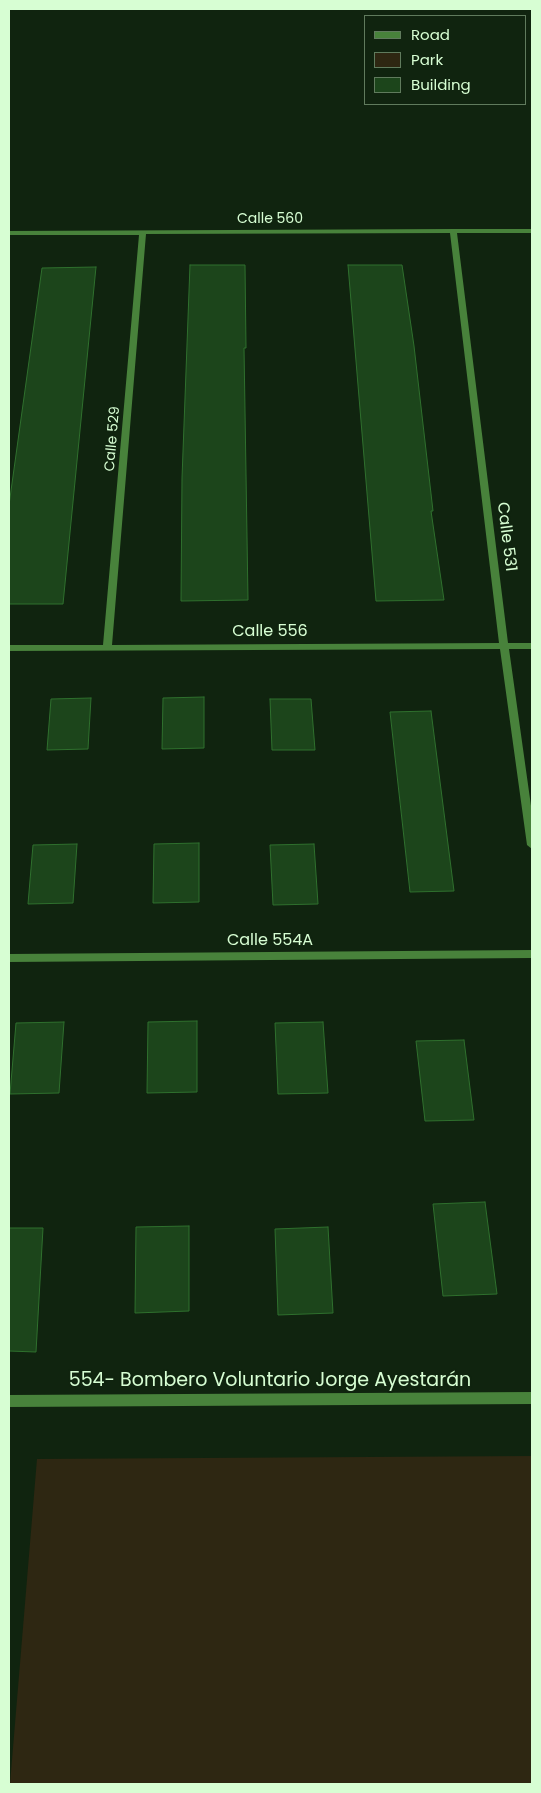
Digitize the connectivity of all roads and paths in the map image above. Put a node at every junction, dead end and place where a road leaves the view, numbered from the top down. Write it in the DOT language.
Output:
graph roads {
  1 [pos="453,231"];
  2 [pos="532,231"];
  3 [pos="143,232"];
  4 [pos="9,233"];
  5 [pos="504,646"];
  6 [pos="532,646"];
  7 [pos="9,648"];
  8 [pos="107,648"];
  9 [pos="532,845"];
  10 [pos="532,954"];
  11 [pos="9,958"];
  12 [pos="532,1398"];
  13 [pos="9,1401"];
  1 -- 2 [label="street, Calle 560"];
  1 -- 3 [label="street, Calle 560"];
  1 -- 5 [label="street, Calle 531"];
  3 -- 4 [label="street, Calle 560"];
  3 -- 8 [label="street, Calle 529"];
  5 -- 6 [label="street, Calle 556"];
  5 -- 8 [label="street, Calle 556"];
  5 -- 9 [label="street, Calle 531"];
  7 -- 8 [label="street, Calle 556"];
  10 -- 11 [label="street, Calle 554A"];
  12 -- 13 [label="street, 554- Bombero Voluntario Jorge Ayestarán"];
}
